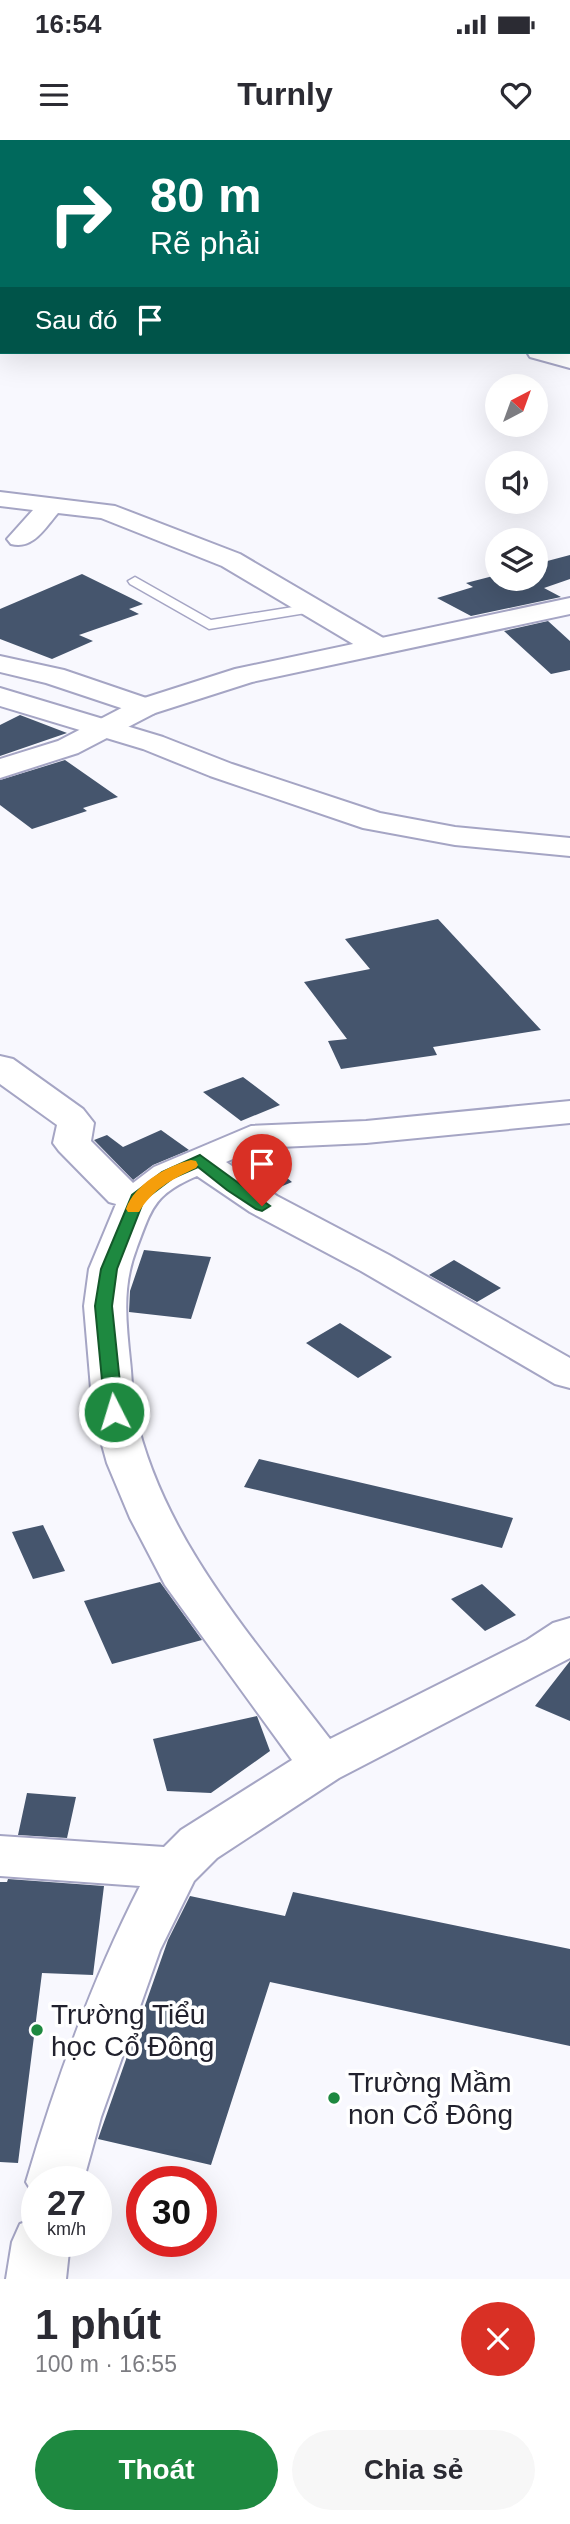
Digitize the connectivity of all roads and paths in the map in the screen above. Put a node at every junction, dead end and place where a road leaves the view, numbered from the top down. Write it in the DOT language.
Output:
graph roads {
  1 [pos="545,354"];
  2 [pos="570,361"];
  3 [pos="0,499"];
  4 [pos="52,505"];
  5 [pos="20,539"];
  6 [pos="135,580"];
  7 [pos="570,606"];
  8 [pos="312,608"];
  9 [pos="375,645"];
  10 [pos="0,664"];
  11 [pos="0,697"];
  12 [pos="126,718"];
  13 [pos="0,769"];
  14 [pos="570,847"];
  15 [pos="0,1067"];
  16 [pos="570,1112"];
  17 [pos="200,1160"];
  18 [pos="137,1198"];
  19 [pos="570,1376"];
  20 [pos="570,1635"];
  21 [pos="323,1765"];
  22 [pos="0,1856"];
  23 [pos="175,1868"];
  24 [pos="59,2166"];
  25 [pos="39,2257"];
  26 [pos="36,2279"];
  1 -- 2 [label="street"];
  3 -- 4 [label="street"];
  4 -- 5 [label="street"];
  4 -- 8 [label="street"];
  6 -- 8 [label="lane"];
  7 -- 9 [label="street"];
  8 -- 9 [label="street"];
  9 -- 12 [label="street"];
  10 -- 12 [label="street"];
  11 -- 12 [label="street"];
  12 -- 13 [label="street"];
  12 -- 14 [label="street"];
  15 -- 18 [label="street"];
  16 -- 17 [label="street"];
  17 -- 18 [label="street"];
  17 -- 19 [label="street"];
  18 -- 21 [label="street"];
  20 -- 21 [label="street"];
  21 -- 23 [label="street"];
  22 -- 23 [label="street"];
  23 -- 24 [label="street"];
  25 -- 26 [label="street"];
}
